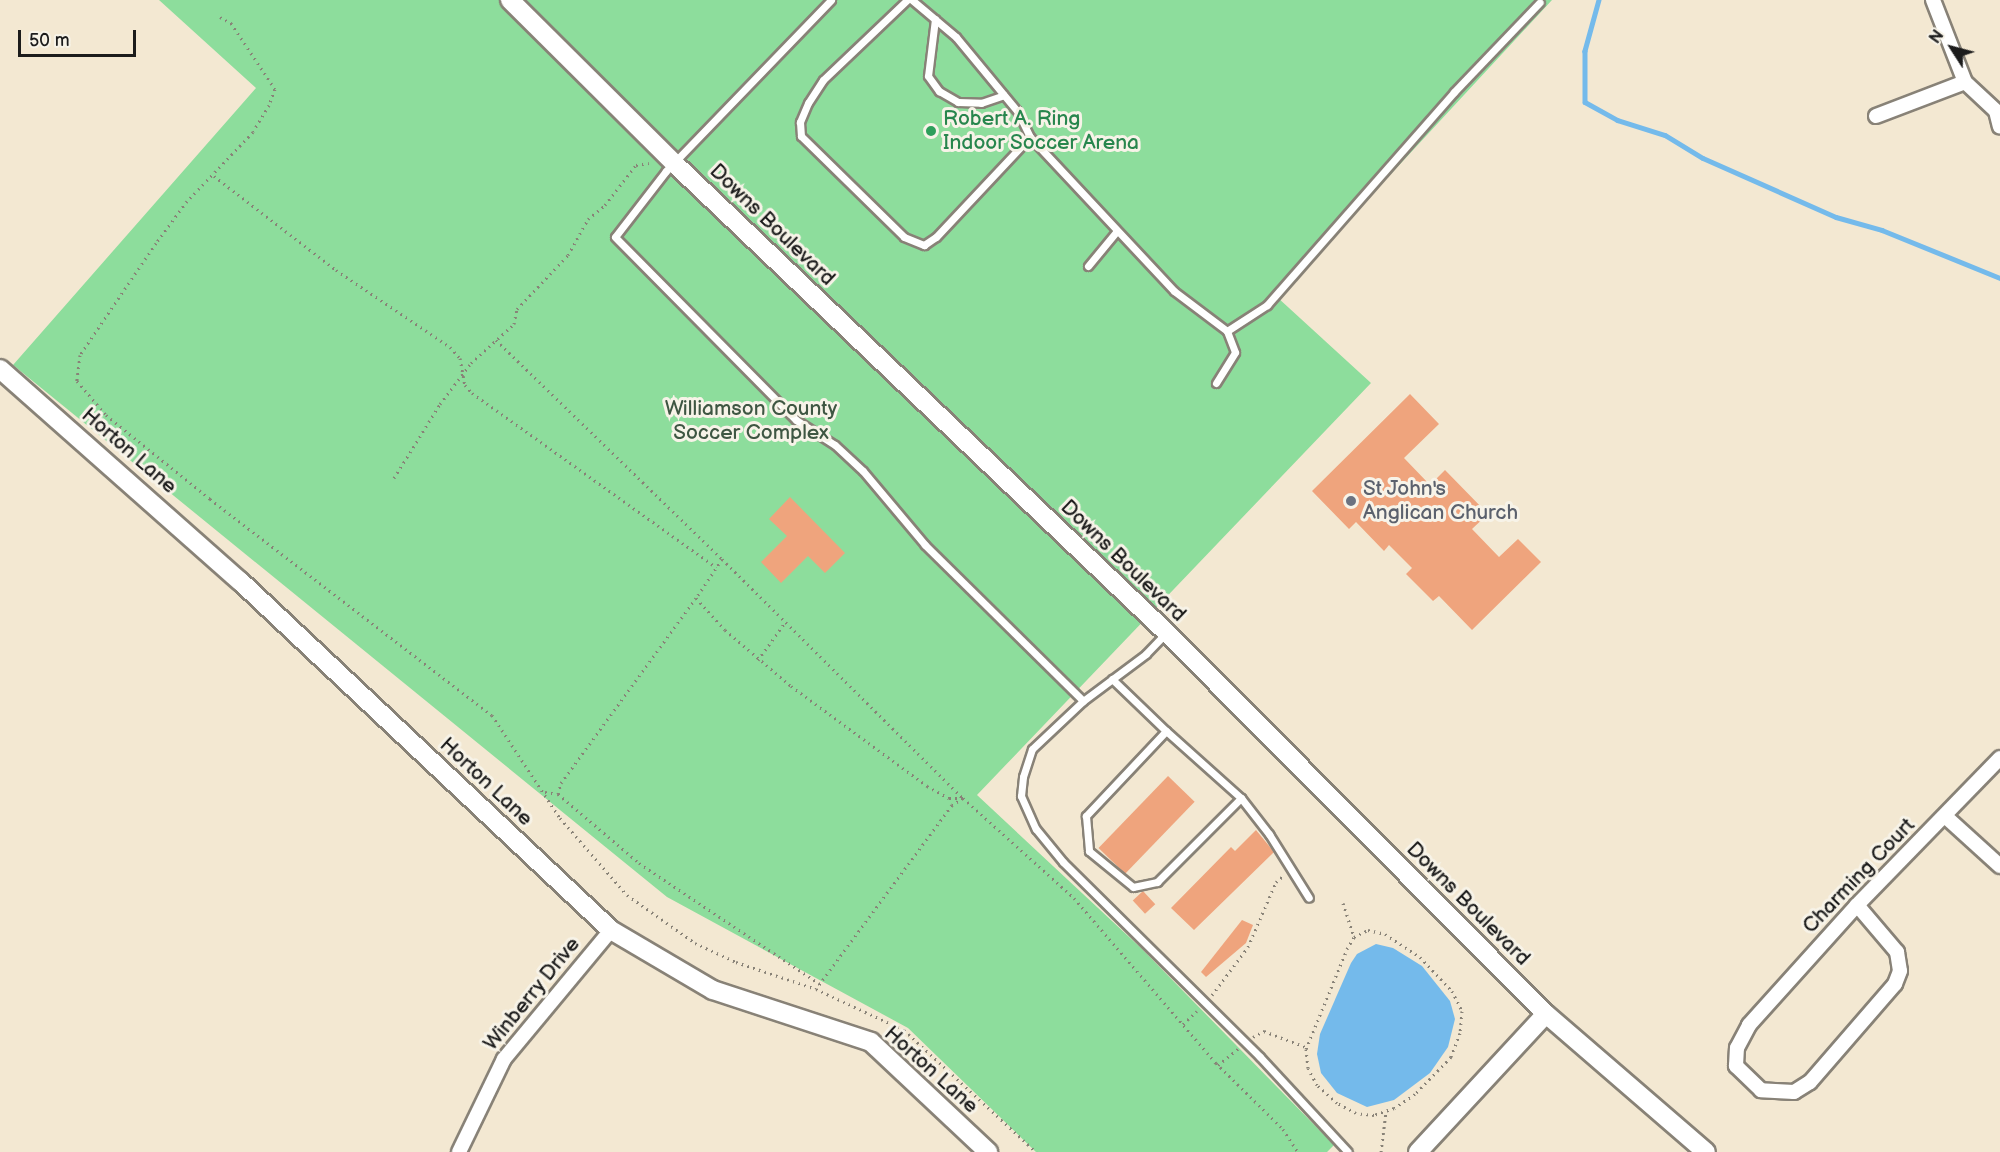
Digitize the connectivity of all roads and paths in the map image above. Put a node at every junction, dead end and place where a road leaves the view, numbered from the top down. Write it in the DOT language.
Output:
graph roads {
  1 [pos="510,0"];
  2 [pos="831,0"];
  3 [pos="907,0"];
  4 [pos="912,0"];
  5 [pos="1933,0"];
  6 [pos="1540,2"];
  7 [pos="220,17"];
  8 [pos="935,19"];
  9 [pos="1965,82"];
  10 [pos="1004,95"];
  11 [pos="1998,110"];
  12 [pos="1876,116"];
  13 [pos="2000,127"];
  14 [pos="1030,137"];
  15 [pos="650,163"];
  16 [pos="675,164"];
  17 [pos="214,176"];
  18 [pos="1117,231"];
  19 [pos="1089,266"];
  20 [pos="1227,331"];
  21 [pos="496,340"];
  22 [pos="0,369"];
  23 [pos="463,374"];
  24 [pos="1216,384"];
  25 [pos="394,478"];
  26 [pos="722,559"];
  27 [pos="716,567"];
  28 [pos="696,598"];
  29 [pos="786,621"];
  30 [pos="1166,632"];
  31 [pos="758,660"];
  32 [pos="1112,678"];
  33 [pos="1083,701"];
  34 [pos="1166,731"];
  35 [pos="2000,758"];
  36 [pos="544,792"];
  37 [pos="558,794"];
  38 [pos="963,798"];
  39 [pos="1241,798"];
  40 [pos="1946,817"];
  41 [pos="2000,866"];
  42 [pos="1287,872"];
  43 [pos="1309,898"];
  44 [pos="1343,903"];
  45 [pos="1857,905"];
  46 [pos="611,930"];
  47 [pos="1354,938"];
  48 [pos="820,984"];
  49 [pos="816,989"];
  50 [pos="1205,1002"];
  51 [pos="1199,1009"];
  52 [pos="1546,1014"];
  53 [pos="1183,1024"];
  54 [pos="1386,1112"];
  55 [pos="459,1152"];
  56 [pos="988,1152"];
  57 [pos="1036,1152"];
  58 [pos="1298,1152"];
  59 [pos="1348,1152"];
  60 [pos="1381,1152"];
  61 [pos="1418,1152"];
  62 [pos="1706,1152"];
  1 -- 16 [label="street, Downs Boulevard"];
  2 -- 16 [label="lane"];
  3 -- 14 [label="lane"];
  4 -- 8 [label="lane"];
  5 -- 9 [label="street"];
  6 -- 20 [label="lane"];
  7 -- 17 [label="path"];
  8 -- 10 [label="lane"];
  8 -- 10 [label="lane"];
  9 -- 11 [label="street"];
  9 -- 12 [label="street"];
  10 -- 14 [label="lane"];
  11 -- 13 [label="street"];
  14 -- 18 [label="lane"];
  15 -- 21 [label="path"];
  16 -- 30 [label="street, Downs Boulevard"];
  16 -- 33 [label="lane"];
  17 -- 23 [label="path"];
  17 -- 36 [label="path"];
  18 -- 19 [label="lane"];
  18 -- 20 [label="lane"];
  20 -- 24 [label="lane"];
  21 -- 23 [label="path"];
  21 -- 26 [label="path"];
  22 -- 46 [label="street, Horton Lane"];
  23 -- 25 [label="path"];
  23 -- 27 [label="path"];
  26 -- 27 [label="path"];
  26 -- 29 [label="path"];
  27 -- 28 [label="path"];
  28 -- 31 [label="path"];
  28 -- 37 [label="path"];
  29 -- 31 [label="path"];
  29 -- 38 [label="path"];
  30 -- 32 [label="lane"];
  30 -- 52 [label="street, Downs Boulevard"];
  31 -- 38 [label="path"];
  32 -- 33 [label="lane"];
  32 -- 34 [label="lane"];
  33 -- 59 [label="lane"];
  34 -- 39 [label="lane"];
  34 -- 39 [label="lane"];
  35 -- 40 [label="street, Charming Court"];
  36 -- 37 [label="path"];
  36 -- 49 [label="path"];
  37 -- 48 [label="path"];
  38 -- 48 [label="path"];
  38 -- 53 [label="path"];
  39 -- 43 [label="lane"];
  40 -- 41 [label="street"];
  40 -- 45 [label="street, Charming Court"];
  42 -- 50 [label="path"];
  44 -- 47 [label="path"];
  45 -- 45 [label="street, Charming Court"];
  46 -- 55 [label="street, Winberry Drive"];
  46 -- 56 [label="street, Horton Lane"];
  47 -- 54 [label="path"];
  47 -- 54 [label="path"];
  48 -- 49 [label="path"];
  49 -- 57 [label="path"];
  51 -- 53 [label="path"];
  52 -- 61 [label="street"];
  52 -- 62 [label="street, Downs Boulevard"];
  53 -- 58 [label="path"];
  54 -- 60 [label="path"];
}
